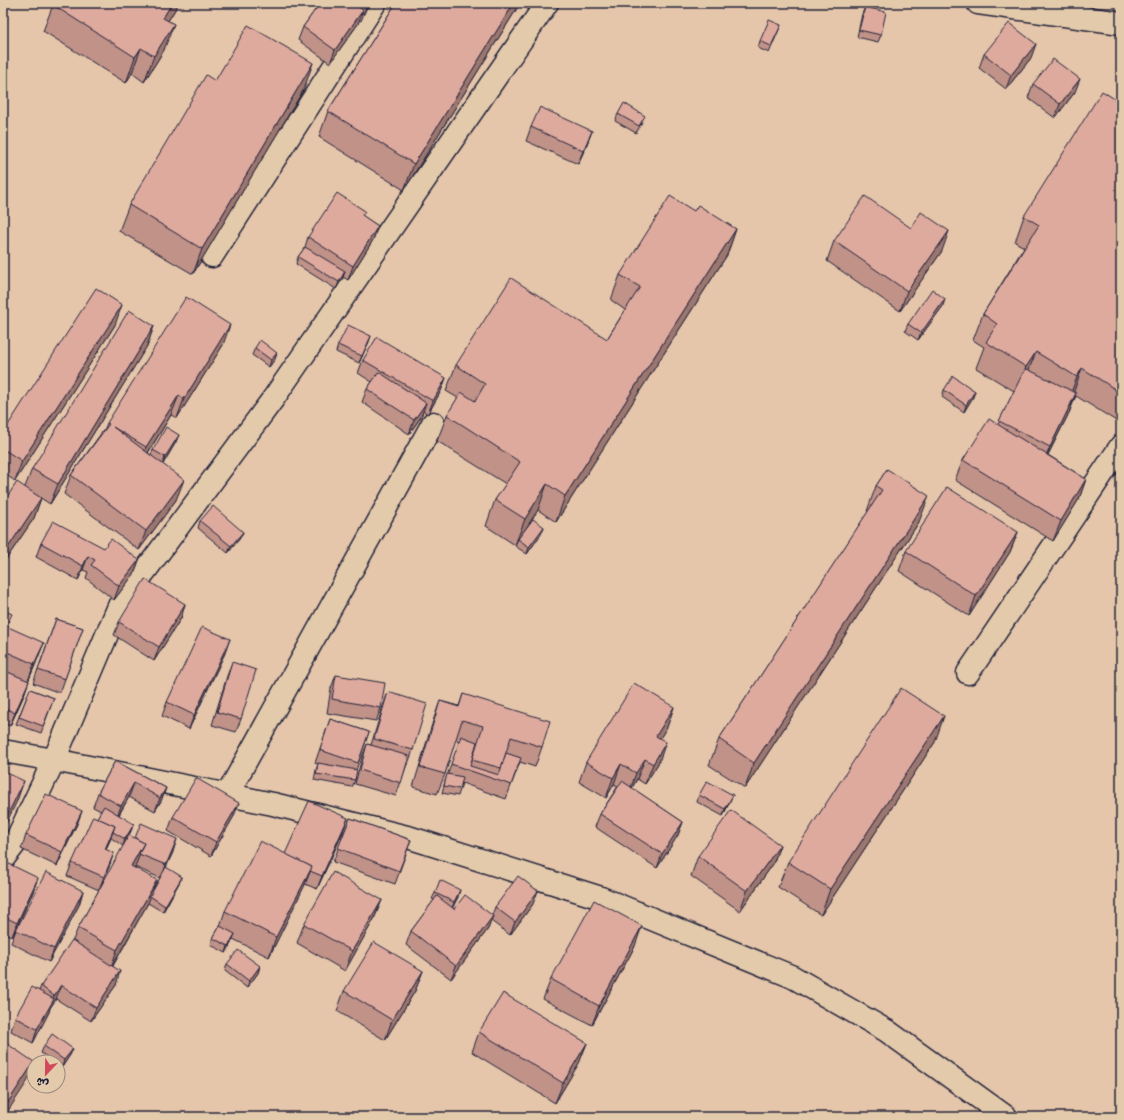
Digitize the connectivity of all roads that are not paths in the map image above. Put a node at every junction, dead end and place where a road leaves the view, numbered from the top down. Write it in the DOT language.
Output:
graph roads {
  1 [pos="375,3"];
  2 [pos="547,3"];
  3 [pos="978,3"];
  4 [pos="1121,23"];
  5 [pos="212,256"];
  6 [pos="433,424"];
  7 [pos="1121,446"];
  8 [pos="968,673"];
  9 [pos="3,751"];
  10 [pos="54,760"];
  11 [pos="227,795"];
  12 [pos="3,859"];
  13 [pos="1006,1117"];
  1 -- 5 [label="street"];
  2 -- 10 [label="street"];
  3 -- 4 [label="street"];
  6 -- 11 [label="street"];
  7 -- 8 [label="street"];
  9 -- 10 [label="street"];
  10 -- 11 [label="street"];
  10 -- 12 [label="street"];
  11 -- 13 [label="street"];
}
